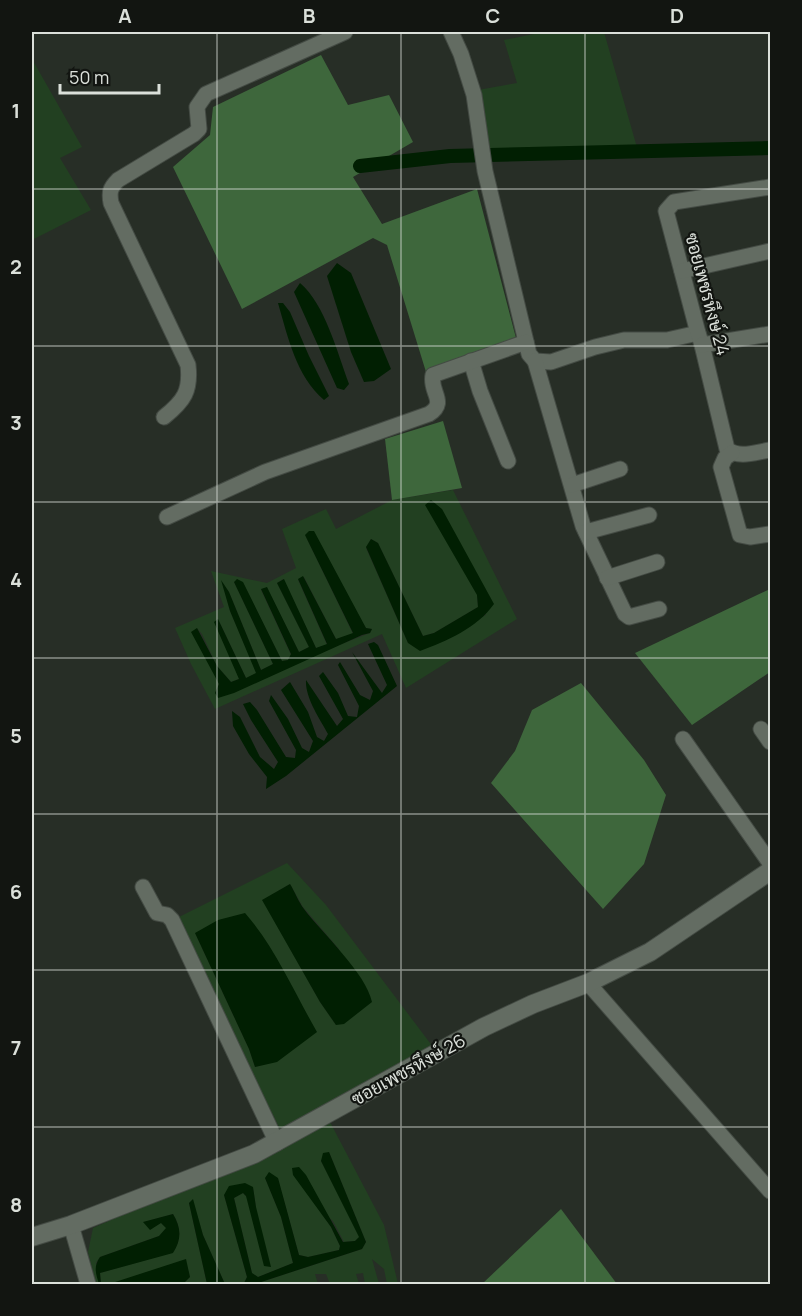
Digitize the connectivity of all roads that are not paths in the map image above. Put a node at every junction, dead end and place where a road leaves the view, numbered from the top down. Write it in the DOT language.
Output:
graph roads {
  1 [pos="345,32"];
  2 [pos="451,32"];
  3 [pos="771,187"];
  4 [pos="771,251"];
  5 [pos="682,270"];
  6 [pos="771,334"];
  7 [pos="700,339"];
  8 [pos="526,342"];
  9 [pos="535,361"];
  10 [pos="471,362"];
  11 [pos="164,417"];
  12 [pos="771,450"];
  13 [pos="732,453"];
  14 [pos="508,461"];
  15 [pos="620,469"];
  16 [pos="572,485"];
  17 [pos="649,515"];
  18 [pos="167,517"];
  19 [pos="586,532"];
  20 [pos="771,534"];
  21 [pos="657,562"];
  22 [pos="607,578"];
  23 [pos="659,609"];
  24 [pos="761,729"];
  25 [pos="683,739"];
  26 [pos="771,742"];
  27 [pos="771,863"];
  28 [pos="771,872"];
  29 [pos="143,887"];
  30 [pos="588,982"];
  31 [pos="277,1143"];
  32 [pos="771,1191"];
  33 [pos="71,1225"];
  34 [pos="32,1237"];
  35 [pos="88,1284"];
  1 -- 11 [label="street"];
  2 -- 8 [label="street"];
  3 -- 5 [label="street, ซอยเพชรหึงษ์ 24"];
  4 -- 5 [label="street"];
  5 -- 7 [label="street, ซอยเพชรหึงษ์ 24"];
  6 -- 7 [label="street"];
  7 -- 9 [label="street"];
  7 -- 13 [label="street, ซอยเพชรหึงษ์ 24"];
  8 -- 9 [label="street"];
  8 -- 10 [label="street"];
  9 -- 16 [label="street"];
  10 -- 14 [label="street"];
  10 -- 18 [label="street"];
  12 -- 13 [label="street"];
  13 -- 20 [label="street"];
  15 -- 16 [label="street"];
  16 -- 19 [label="street"];
  17 -- 19 [label="street"];
  19 -- 22 [label="street"];
  21 -- 22 [label="street"];
  22 -- 23 [label="street"];
  24 -- 26 [label="street"];
  25 -- 27 [label="street"];
  28 -- 30 [label="street, ซอยเพชรหึงษ์ 26"];
  29 -- 31 [label="street"];
  30 -- 31 [label="street, ซอยเพชรหึงษ์ 26"];
  30 -- 32 [label="street"];
  31 -- 33 [label="street, ซอยเพชรหึงษ์ 26"];
  33 -- 34 [label="street, ซอยเพชรหึงษ์ 26"];
  33 -- 35 [label="street"];
}
